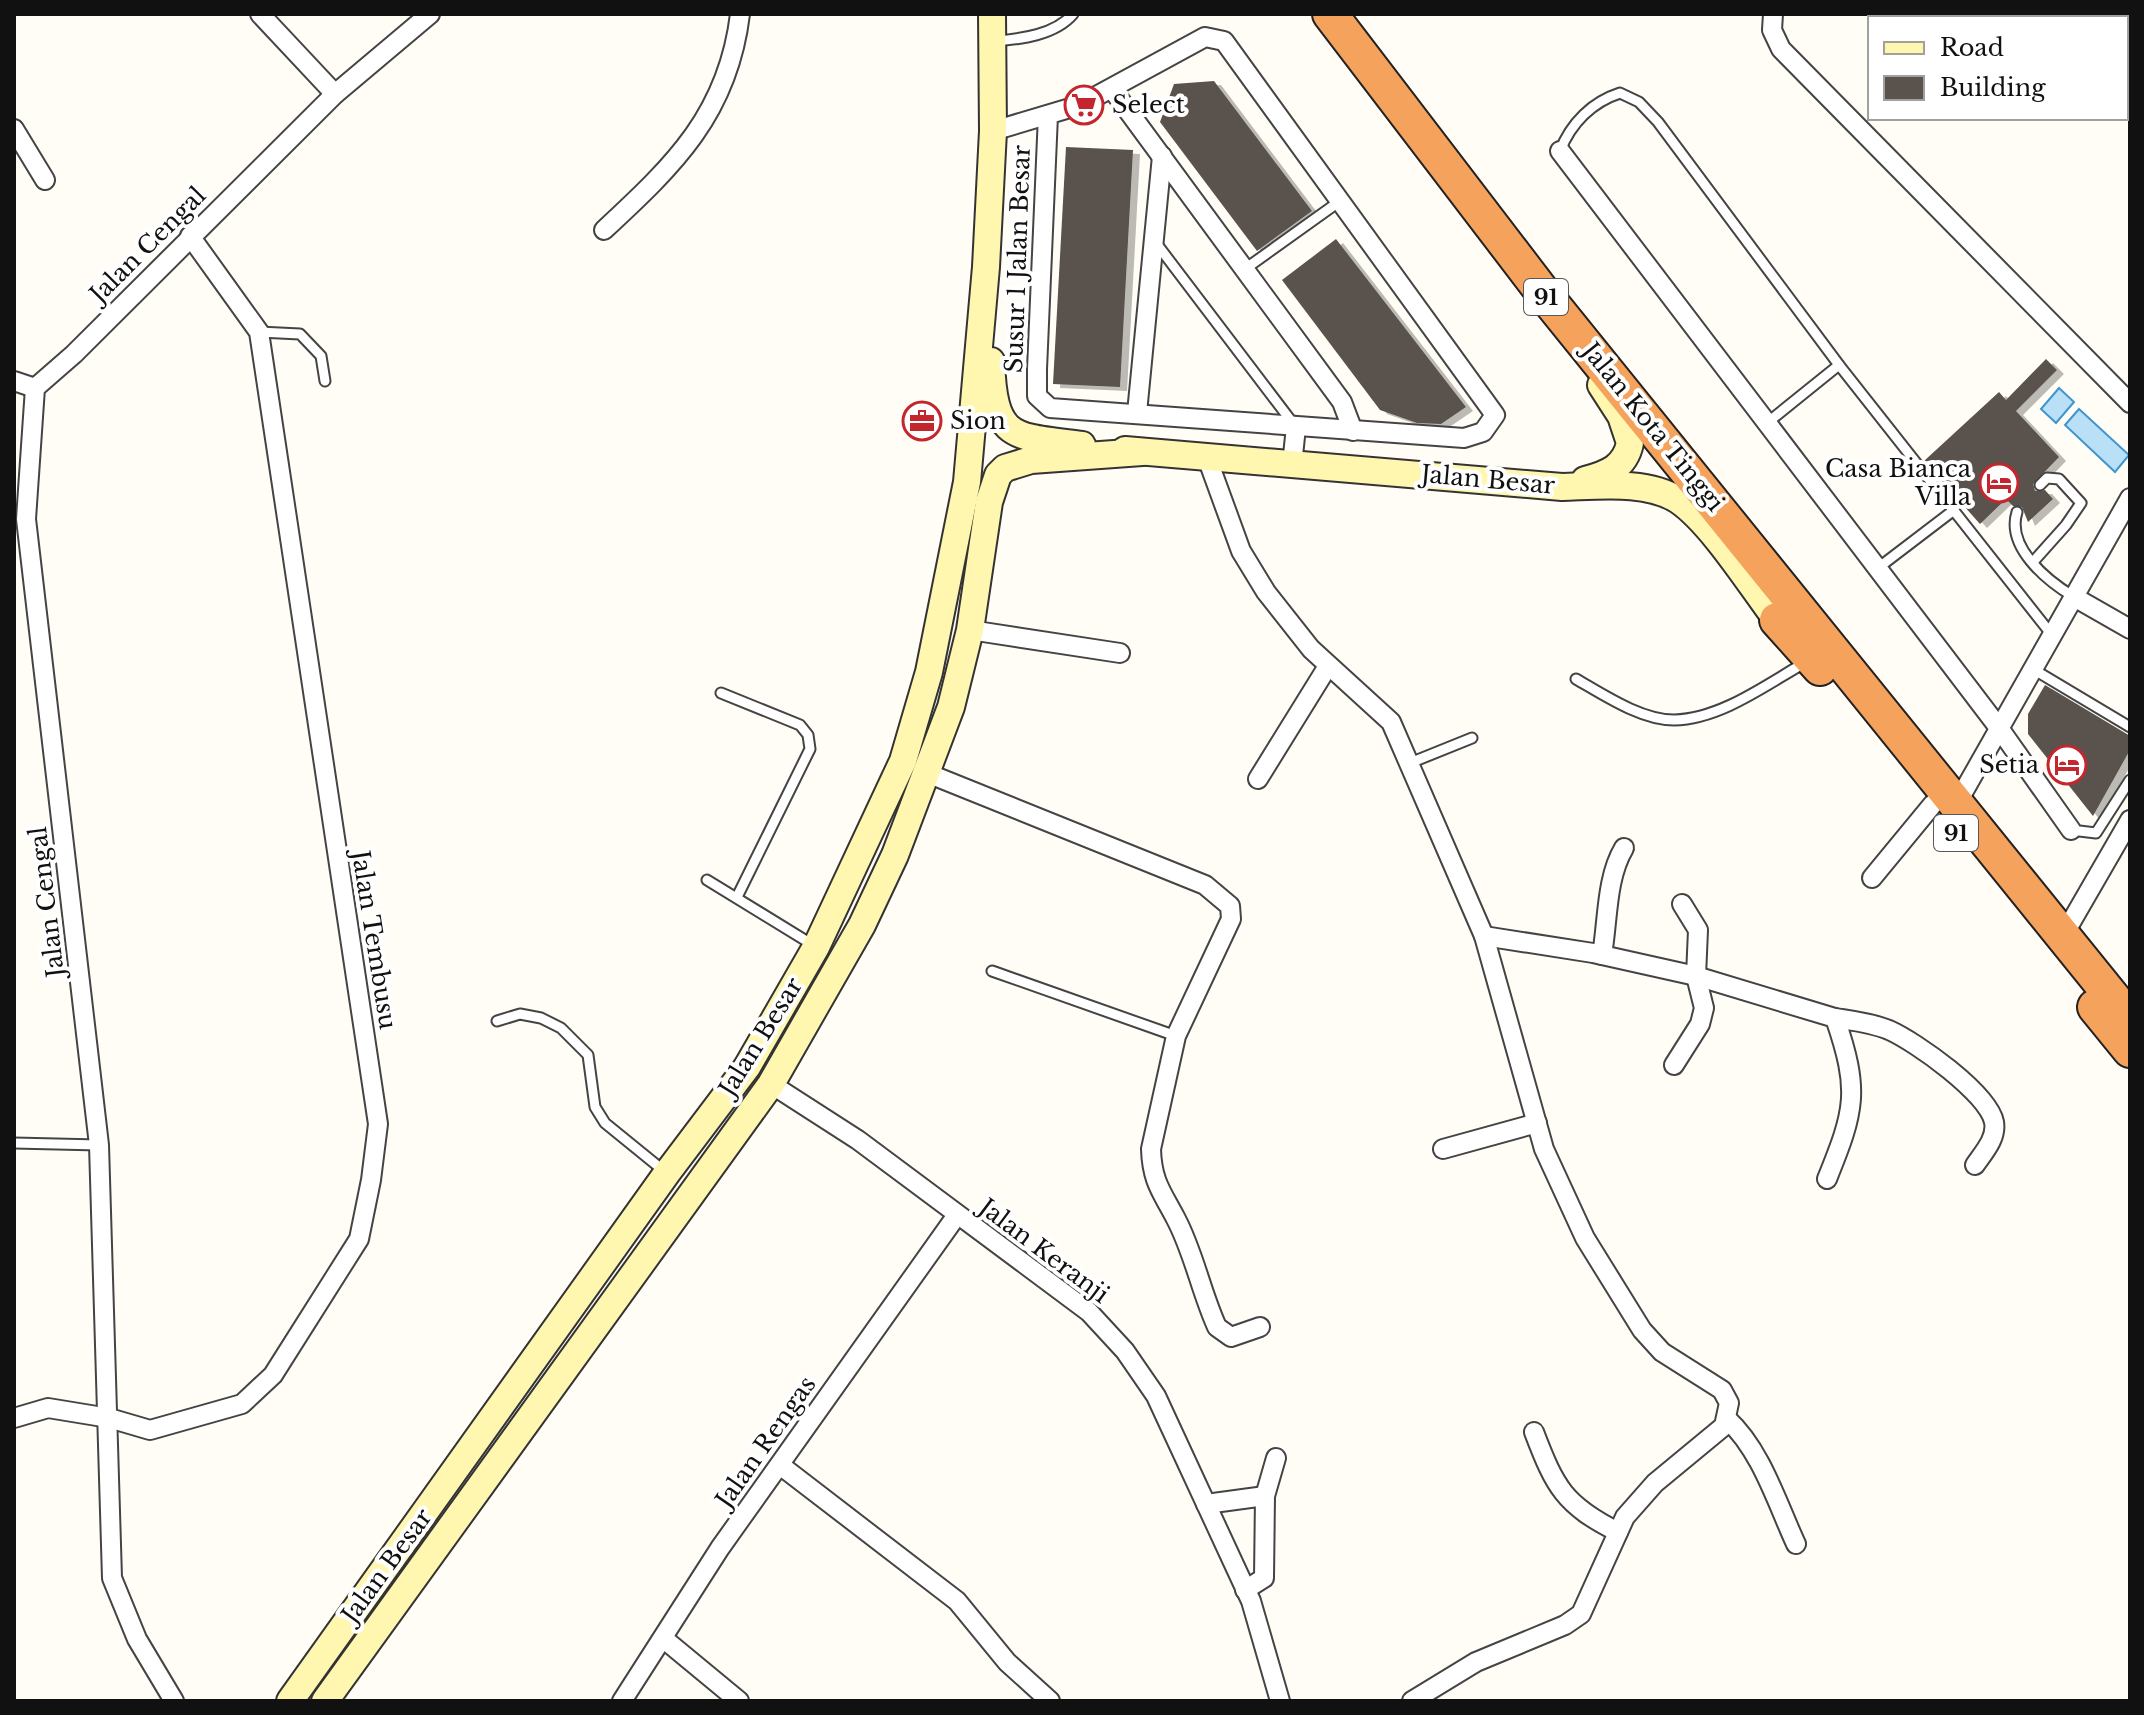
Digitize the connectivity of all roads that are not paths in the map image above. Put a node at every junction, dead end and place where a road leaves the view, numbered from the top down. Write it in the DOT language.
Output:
graph roads {
  1 [pos="260,14"];
  2 [pos="430,14"];
  3 [pos="740,14"];
  4 [pos="992,14"];
  5 [pos="1073,14"];
  6 [pos="1330,14"];
  7 [pos="1773,14"];
  8 [pos="993,41"];
  9 [pos="1112,89"];
  10 [pos="335,94"];
  11 [pos="1048,115"];
  12 [pos="14,129"];
  13 [pos="993,131"];
  14 [pos="1560,151"];
  15 [pos="1162,156"];
  16 [pos="45,180"];
  17 [pos="1340,201"];
  18 [pos="604,230"];
  19 [pos="190,236"];
  20 [pos="1154,241"];
  21 [pos="986,267"];
  22 [pos="1245,269"];
  23 [pos="1544,294"];
  24 [pos="259,332"];
  25 [pos="1839,365"];
  26 [pos="14,381"];
  27 [pos="325,381"];
  28 [pos="35,388"];
  29 [pos="2130,403"];
  30 [pos="1137,413"];
  31 [pos="1767,423"];
  32 [pos="1296,427"];
  33 [pos="1353,431"];
  34 [pos="1142,452"];
  35 [pos="1206,455"];
  36 [pos="1292,465"];
  37 [pos="2040,485"];
  38 [pos="1562,487"];
  39 [pos="2130,498"];
  40 [pos="1954,510"];
  41 [pos="2017,512"];
  42 [pos="2033,562"];
  43 [pos="1878,568"];
  44 [pos="2074,597"];
  45 [pos="1777,620"];
  46 [pos="2130,629"];
  47 [pos="970,630"];
  48 [pos="2052,635"];
  49 [pos="1120,653"];
  50 [pos="1812,658"];
  51 [pos="1328,666"];
  52 [pos="2033,669"];
  53 [pos="1576,679"];
  54 [pos="721,693"];
  55 [pos="2130,727"];
  56 [pos="1999,728"];
  57 [pos="1472,738"];
  58 [pos="1410,763"];
  59 [pos="927,773"];
  60 [pos="1258,779"];
  61 [pos="2130,780"];
  62 [pos="1945,804"];
  63 [pos="2130,820"];
  64 [pos="2071,830"];
  65 [pos="1624,848"];
  66 [pos="1872,878"];
  67 [pos="707,880"];
  68 [pos="737,897"];
  69 [pos="1682,904"];
  70 [pos="1484,936"];
  71 [pos="2063,936"];
  72 [pos="816,947"];
  73 [pos="1602,955"];
  74 [pos="992,971"];
  75 [pos="1696,976"];
  76 [pos="1835,1018"];
  77 [pos="2130,1019"];
  78 [pos="497,1021"];
  79 [pos="1176,1036"];
  80 [pos="2130,1050"];
  81 [pos="1674,1065"];
  82 [pos="771,1084"];
  83 [pos="1537,1123"];
  84 [pos="14,1143"];
  85 [pos="99,1145"];
  86 [pos="1443,1149"];
  87 [pos="1975,1165"];
  88 [pos="667,1173"];
  89 [pos="1827,1179"];
  90 [pos="957,1215"];
  91 [pos="1260,1327"];
  92 [pos="14,1418"];
  93 [pos="109,1418"];
  94 [pos="1727,1419"];
  95 [pos="1534,1432"];
  96 [pos="1276,1458"];
  97 [pos="780,1465"];
  98 [pos="1265,1496"];
  99 [pos="1206,1504"];
  100 [pos="1618,1532"];
  101 [pos="1796,1544"];
  102 [pos="1245,1590"];
  103 [pos="664,1639"];
  104 [pos="174,1701"];
  105 [pos="290,1701"];
  106 [pos="325,1701"];
  107 [pos="622,1701"];
  108 [pos="739,1701"];
  109 [pos="1050,1701"];
  110 [pos="1280,1701"];
  111 [pos="1412,1701"];
  1 -- 10 [label="street"];
  2 -- 10 [label="street, Jalan Cengal"];
  3 -- 18 [label="street"];
  4 -- 8 [label="main road, Jalan Besar"];
  5 -- 8 [label="lane"];
  6 -- 23 [label="highway, Jalan Kota Tinggi / 91"];
  7 -- 29 [label="street"];
  8 -- 13 [label="main road, Jalan Besar"];
  9 -- 11 [label="street"];
  9 -- 15 [label="street"];
  9 -- 17 [label="street"];
  10 -- 19 [label="street, Jalan Cengal"];
  11 -- 13 [label="street"];
  11 -- 30 [label="street, Susur 1 Jalan Besar"];
  12 -- 16 [label="street"];
  13 -- 21 [label="main road, Jalan Besar"];
  14 -- 25 [label="lane"];
  14 -- 31 [label="street"];
  15 -- 20 [label="street"];
  15 -- 22 [label="street"];
  17 -- 22 [label="lane"];
  17 -- 33 [label="street, Susur 1 Jalan Besar"];
  19 -- 24 [label="street, Jalan Tembusu"];
  19 -- 28 [label="street, Jalan Cengal"];
  20 -- 30 [label="street"];
  20 -- 32 [label="lane"];
  21 -- 34 [label="main road, Jalan Besar"];
  21 -- 72 [label="main road, Jalan Besar"];
  22 -- 33 [label="street"];
  23 -- 38 [label="main road"];
  23 -- 62 [label="highway, Jalan Kota Tinggi / 91"];
  24 -- 27 [label="lane"];
  24 -- 93 [label="street, Jalan Tembusu"];
  25 -- 31 [label="lane"];
  25 -- 40 [label="lane"];
  26 -- 28 [label="street"];
  28 -- 85 [label="street, Jalan Cengal"];
  30 -- 32 [label="street, Susur 1 Jalan Besar"];
  31 -- 43 [label="street"];
  32 -- 33 [label="street, Susur 1 Jalan Besar"];
  32 -- 36 [label="street"];
  34 -- 35 [label="main road, Jalan Besar"];
  34 -- 47 [label="main road, Jalan Besar"];
  35 -- 36 [label="main road, Jalan Besar"];
  35 -- 51 [label="street"];
  36 -- 38 [label="main road, Jalan Besar"];
  37 -- 42 [label="lane"];
  38 -- 45 [label="main road, Jalan Besar"];
  39 -- 44 [label="street"];
  40 -- 43 [label="lane"];
  40 -- 48 [label="lane"];
  41 -- 42 [label="lane"];
  42 -- 44 [label="lane"];
  43 -- 56 [label="street"];
  44 -- 46 [label="street"];
  44 -- 48 [label="street"];
  45 -- 50 [label="highway, 91"];
  47 -- 49 [label="street"];
  47 -- 59 [label="main road, Jalan Besar"];
  48 -- 52 [label="street"];
  50 -- 53 [label="lane"];
  50 -- 62 [label="highway, 91"];
  51 -- 58 [label="street"];
  51 -- 60 [label="street"];
  52 -- 55 [label="lane"];
  52 -- 56 [label="street"];
  54 -- 68 [label="lane"];
  56 -- 62 [label="street"];
  56 -- 64 [label="street"];
  57 -- 58 [label="lane"];
  58 -- 70 [label="street"];
  59 -- 79 [label="street"];
  59 -- 82 [label="main road, Jalan Besar"];
  61 -- 64 [label="lane"];
  62 -- 66 [label="street"];
  62 -- 71 [label="highway"];
  62 -- 80 [label="highway, 91"];
  63 -- 71 [label="street"];
  65 -- 73 [label="street"];
  67 -- 68 [label="lane"];
  68 -- 72 [label="lane"];
  69 -- 75 [label="street"];
  70 -- 73 [label="street"];
  70 -- 83 [label="street"];
  71 -- 77 [label="highway"];
  72 -- 88 [label="main road, Jalan Besar"];
  73 -- 75 [label="street"];
  74 -- 79 [label="lane"];
  75 -- 76 [label="street"];
  75 -- 81 [label="street"];
  76 -- 87 [label="street"];
  76 -- 89 [label="street"];
  78 -- 88 [label="lane"];
  79 -- 91 [label="street"];
  82 -- 90 [label="street, Jalan Keranji"];
  82 -- 106 [label="main road, Jalan Besar"];
  83 -- 86 [label="street"];
  83 -- 94 [label="street"];
  84 -- 85 [label="lane"];
  85 -- 93 [label="street, Jalan Cengal"];
  88 -- 105 [label="main road, Jalan Besar"];
  90 -- 97 [label="street, Jalan Rengas"];
  90 -- 99 [label="street, Jalan Keranji"];
  92 -- 93 [label="street, Jalan Tembusu"];
  93 -- 104 [label="street, Jalan Cengal"];
  94 -- 100 [label="street"];
  94 -- 101 [label="street"];
  95 -- 100 [label="street"];
  96 -- 98 [label="street"];
  97 -- 103 [label="street, Jalan Rengas"];
  97 -- 109 [label="street"];
  98 -- 99 [label="street"];
  98 -- 102 [label="street"];
  99 -- 102 [label="street, Jalan Keranji"];
  100 -- 111 [label="street"];
  102 -- 110 [label="street, Jalan Keranji"];
  103 -- 107 [label="street, Jalan Rengas"];
  103 -- 108 [label="street"];
}
